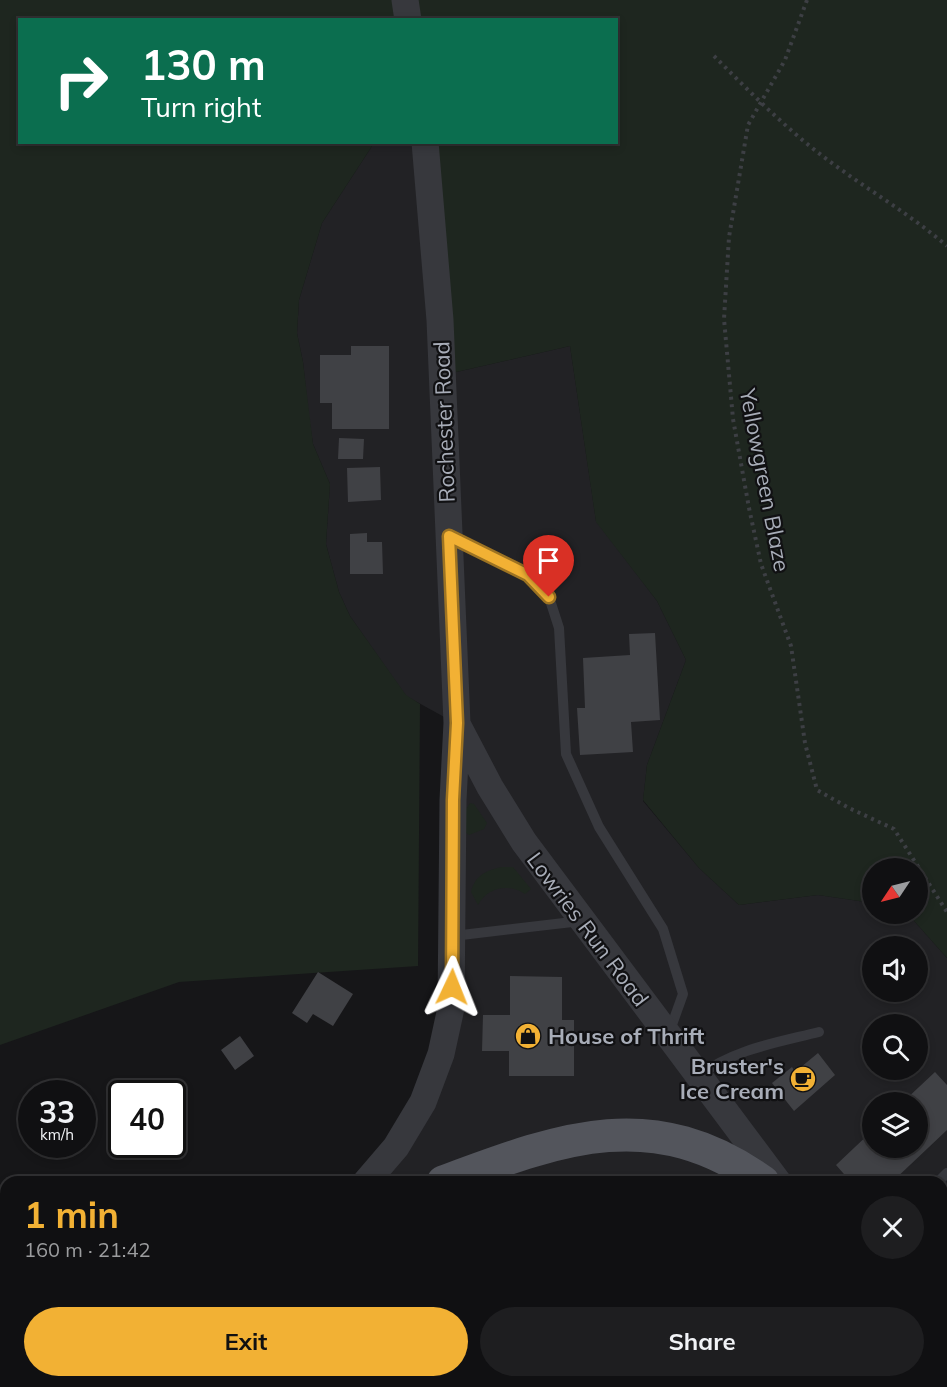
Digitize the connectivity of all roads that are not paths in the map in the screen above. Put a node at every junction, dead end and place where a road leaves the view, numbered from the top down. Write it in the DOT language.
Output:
graph roads {
  1 [pos="405,0"];
  2 [pos="408,18"];
  3 [pos="425,144"];
  4 [pos="449,536"];
  5 [pos="457,723"];
  6 [pos="581,921"];
  7 [pos="453,936"];
  8 [pos="819,1032"];
  9 [pos="668,1036"];
  10 [pos="698,1076"];
  11 [pos="371,1176"];
  12 [pos="461,1176"];
  13 [pos="754,1176"];
  14 [pos="773,1176"];
  1 -- 2 [label="street"];
  3 -- 4 [label="street, Rochester Road"];
  4 -- 5 [label="street, Rochester Road"];
  4 -- 9 [label="lane"];
  5 -- 6 [label="street, Lowries Run Road"];
  5 -- 7 [label="street, Rochester Road"];
  6 -- 7 [label="lane"];
  6 -- 9 [label="street, Lowries Run Road"];
  7 -- 11 [label="street, Rochester Road"];
  8 -- 10 [label="lane"];
  9 -- 10 [label="street, Lowries Run Road"];
  10 -- 14 [label="street, Lowries Run Road"];
  12 -- 13 [label="main road"];
}
